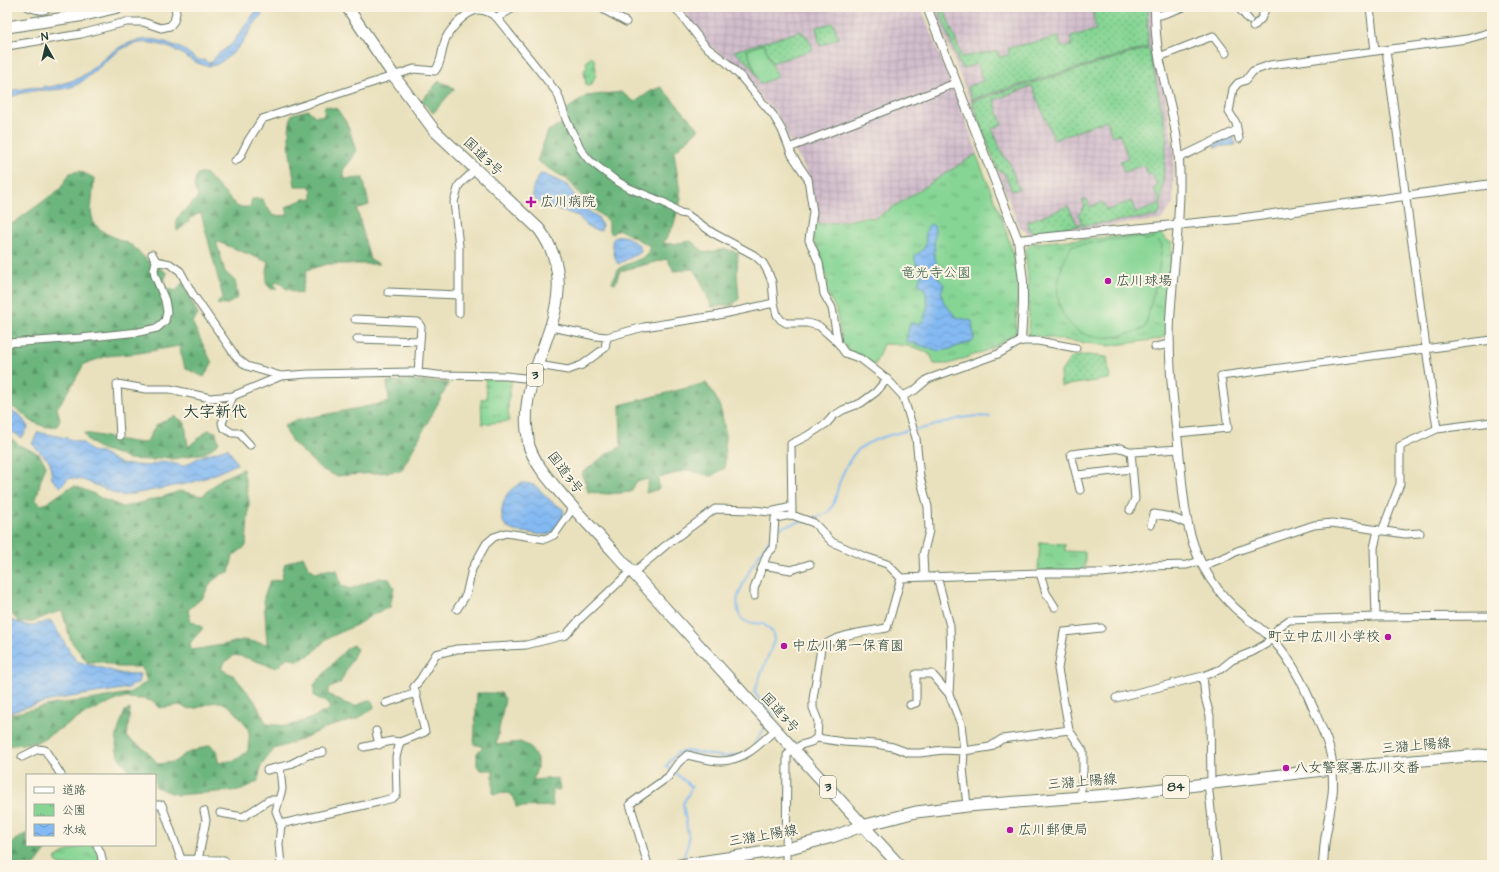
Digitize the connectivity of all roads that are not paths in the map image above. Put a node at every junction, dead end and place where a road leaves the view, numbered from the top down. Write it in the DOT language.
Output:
graph roads {
  1 [pos="28,7"];
  2 [pos="49,7"];
  3 [pos="118,7"];
  4 [pos="175,7"];
  5 [pos="347,7"];
  6 [pos="518,7"];
  7 [pos="601,7"];
  8 [pos="674,7"];
  9 [pos="927,7"];
  10 [pos="1184,7"];
  11 [pos="1266,7"];
  12 [pos="1370,7"];
  13 [pos="477,8"];
  14 [pos="1240,8"];
  15 [pos="1155,11"];
  16 [pos="497,18"];
  17 [pos="1249,20"];
  18 [pos="626,22"];
  19 [pos="7,27"];
  20 [pos="1253,27"];
  21 [pos="1492,30"];
  22 [pos="7,46"];
  23 [pos="1386,50"];
  24 [pos="1375,51"];
  25 [pos="1226,53"];
  26 [pos="1159,57"];
  27 [pos="394,76"];
  28 [pos="956,83"];
  29 [pos="1238,130"];
  30 [pos="1239,139"];
  31 [pos="789,148"];
  32 [pos="1179,158"];
  33 [pos="235,160"];
  34 [pos="475,170"];
  35 [pos="1492,184"];
  36 [pos="1406,196"];
  37 [pos="1179,224"];
  38 [pos="1018,240"];
  39 [pos="388,292"];
  40 [pos="459,294"];
  41 [pos="774,303"];
  42 [pos="459,313"];
  43 [pos="355,319"];
  44 [pos="551,327"];
  45 [pos="607,336"];
  46 [pos="357,339"];
  47 [pos="1492,340"];
  48 [pos="420,341"];
  49 [pos="1021,341"];
  50 [pos="7,343"];
  51 [pos="838,343"];
  52 [pos="1170,344"];
  53 [pos="1155,347"];
  54 [pos="1076,348"];
  55 [pos="1425,349"];
  56 [pos="538,365"];
  57 [pos="418,373"];
  58 [pos="281,376"];
  59 [pos="533,379"];
  60 [pos="887,379"];
  61 [pos="233,396"];
  62 [pos="903,396"];
  63 [pos="1492,422"];
  64 [pos="1437,429"];
  65 [pos="1177,433"];
  66 [pos="120,436"];
  67 [pos="250,444"];
  68 [pos="1179,449"];
  69 [pos="1131,451"];
  70 [pos="1132,469"];
  71 [pos="1077,475"];
  72 [pos="1080,490"];
  73 [pos="792,507"];
  74 [pos="573,508"];
  75 [pos="1130,510"];
  76 [pos="792,515"];
  77 [pos="1188,524"];
  78 [pos="1151,525"];
  79 [pos="1380,530"];
  80 [pos="1420,533"];
  81 [pos="1201,563"];
  82 [pos="810,564"];
  83 [pos="763,565"];
  84 [pos="632,572"];
  85 [pos="1040,573"];
  86 [pos="924,576"];
  87 [pos="937,576"];
  88 [pos="901,578"];
  89 [pos="754,596"];
  90 [pos="1055,607"];
  91 [pos="457,609"];
  92 [pos="1492,616"];
  93 [pos="1376,617"];
  94 [pos="1101,628"];
  95 [pos="1271,637"];
  96 [pos="1203,676"];
  97 [pos="416,693"];
  98 [pos="949,694"];
  99 [pos="1116,698"];
  100 [pos="386,703"];
  101 [pos="910,705"];
  102 [pos="775,730"];
  103 [pos="1068,730"];
  104 [pos="376,731"];
  105 [pos="817,738"];
  106 [pos="400,742"];
  107 [pos="379,745"];
  108 [pos="364,747"];
  109 [pos="793,750"];
  110 [pos="964,751"];
  111 [pos="323,752"];
  112 [pos="1492,756"];
  113 [pos="22,757"];
  114 [pos="280,767"];
  115 [pos="267,770"];
  116 [pos="1332,770"];
  117 [pos="60,774"];
  118 [pos="1210,783"];
  119 [pos="1080,797"];
  120 [pos="279,800"];
  121 [pos="156,805"];
  122 [pos="967,806"];
  123 [pos="204,811"];
  124 [pos="220,813"];
  125 [pos="281,824"];
  126 [pos="862,826"];
  127 [pos="97,846"];
  128 [pos="786,849"];
  129 [pos="198,860"];
  130 [pos="103,865"];
  131 [pos="228,865"];
  132 [pos="281,865"];
  133 [pos="648,865"];
  134 [pos="682,865"];
  135 [pos="786,865"];
  136 [pos="899,865"];
  137 [pos="1217,865"];
  138 [pos="1323,865"];
  1 -- 2 [label="street"];
  3 -- 19 [label="main road"];
  4 -- 22 [label="street"];
  5 -- 27 [label="main road, 国道3号 / 3"];
  6 -- 16 [label="street"];
  7 -- 18 [label="street"];
  8 -- 31 [label="street"];
  9 -- 28 [label="street"];
  10 -- 15 [label="street"];
  11 -- 20 [label="street"];
  12 -- 24 [label="street"];
  13 -- 16 [label="street"];
  13 -- 27 [label="street"];
  14 -- 17 [label="street"];
  15 -- 26 [label="street"];
  16 -- 41 [label="street"];
  21 -- 23 [label="street"];
  23 -- 24 [label="street"];
  23 -- 36 [label="street"];
  24 -- 29 [label="street"];
  25 -- 26 [label="street"];
  26 -- 32 [label="street"];
  27 -- 33 [label="street"];
  27 -- 34 [label="main road, 国道3号 / 3"];
  28 -- 31 [label="street"];
  28 -- 38 [label="street"];
  29 -- 30 [label="street"];
  29 -- 32 [label="street"];
  31 -- 51 [label="street"];
  32 -- 37 [label="street"];
  34 -- 40 [label="street"];
  34 -- 44 [label="main road, 国道3号 / 3"];
  35 -- 36 [label="street"];
  36 -- 37 [label="street"];
  36 -- 55 [label="street"];
  37 -- 38 [label="street"];
  37 -- 52 [label="street"];
  38 -- 49 [label="street"];
  39 -- 40 [label="street"];
  40 -- 42 [label="street"];
  41 -- 45 [label="street"];
  41 -- 51 [label="street"];
  43 -- 48 [label="street"];
  44 -- 45 [label="street"];
  44 -- 56 [label="main road, 国道3号 / 3"];
  45 -- 56 [label="street"];
  46 -- 48 [label="street"];
  47 -- 55 [label="street"];
  48 -- 57 [label="street"];
  49 -- 54 [label="street"];
  49 -- 62 [label="street"];
  50 -- 58 [label="street"];
  51 -- 60 [label="street"];
  52 -- 53 [label="street"];
  52 -- 65 [label="street"];
  55 -- 64 [label="street"];
  55 -- 65 [label="street"];
  56 -- 59 [label="main road, 国道3号 / 3"];
  57 -- 58 [label="street"];
  57 -- 59 [label="street"];
  58 -- 61 [label="street"];
  59 -- 74 [label="main road, 国道3号 / 3"];
  60 -- 62 [label="street"];
  60 -- 73 [label="street"];
  61 -- 66 [label="street"];
  61 -- 67 [label="street"];
  62 -- 86 [label="street"];
  63 -- 64 [label="street"];
  64 -- 79 [label="street"];
  65 -- 68 [label="street"];
  68 -- 69 [label="street"];
  68 -- 77 [label="street"];
  69 -- 70 [label="street"];
  69 -- 71 [label="street"];
  70 -- 71 [label="street"];
  70 -- 75 [label="street"];
  71 -- 72 [label="street"];
  73 -- 76 [label="street"];
  73 -- 84 [label="street"];
  74 -- 84 [label="main road, 国道3号 / 3"];
  74 -- 91 [label="street"];
  76 -- 83 [label="street"];
  76 -- 88 [label="street"];
  77 -- 78 [label="street"];
  77 -- 81 [label="street"];
  79 -- 80 [label="street"];
  79 -- 81 [label="street"];
  79 -- 93 [label="street"];
  81 -- 85 [label="street"];
  81 -- 95 [label="street"];
  82 -- 83 [label="street"];
  83 -- 89 [label="street"];
  84 -- 97 [label="street"];
  84 -- 102 [label="main road, 国道3号 / 3"];
  85 -- 87 [label="street"];
  85 -- 90 [label="street"];
  86 -- 87 [label="street"];
  86 -- 88 [label="street"];
  87 -- 98 [label="street"];
  88 -- 105 [label="street"];
  92 -- 93 [label="street"];
  93 -- 95 [label="street"];
  94 -- 103 [label="street"];
  95 -- 96 [label="street"];
  95 -- 116 [label="street"];
  96 -- 99 [label="street"];
  96 -- 118 [label="street"];
  97 -- 100 [label="street"];
  97 -- 106 [label="street"];
  98 -- 101 [label="street"];
  98 -- 110 [label="street"];
  102 -- 109 [label="main road, 国道3号 / 3"];
  102 -- 133 [label="street"];
  103 -- 110 [label="street"];
  103 -- 119 [label="street"];
  104 -- 107 [label="street"];
  105 -- 109 [label="street"];
  105 -- 110 [label="street"];
  106 -- 107 [label="street"];
  106 -- 125 [label="street"];
  107 -- 108 [label="street"];
  109 -- 126 [label="main road, 国道3号 / 3"];
  109 -- 128 [label="street"];
  110 -- 122 [label="street"];
  111 -- 114 [label="street"];
  112 -- 116 [label="main road, 三潴上陽線 / 84"];
  113 -- 117 [label="street"];
  114 -- 115 [label="street"];
  114 -- 120 [label="street"];
  116 -- 118 [label="main road, 三潴上陽線 / 84"];
  116 -- 138 [label="street"];
  118 -- 119 [label="main road, 三潴上陽線 / 84"];
  118 -- 137 [label="street"];
  119 -- 122 [label="main road, 三潴上陽線 / 84"];
  120 -- 124 [label="street"];
  120 -- 125 [label="street"];
  121 -- 129 [label="street"];
  122 -- 126 [label="main road, 三潴上陽線 / 84"];
  123 -- 129 [label="street"];
  125 -- 132 [label="street"];
  126 -- 128 [label="main road, 三潴上陽線 / 84"];
  126 -- 136 [label="main road, 国道3号 / 3"];
  127 -- 130 [label="street"];
  128 -- 134 [label="main road, 三潴上陽線 / 84"];
  128 -- 135 [label="street"];
  129 -- 131 [label="street"];
}
